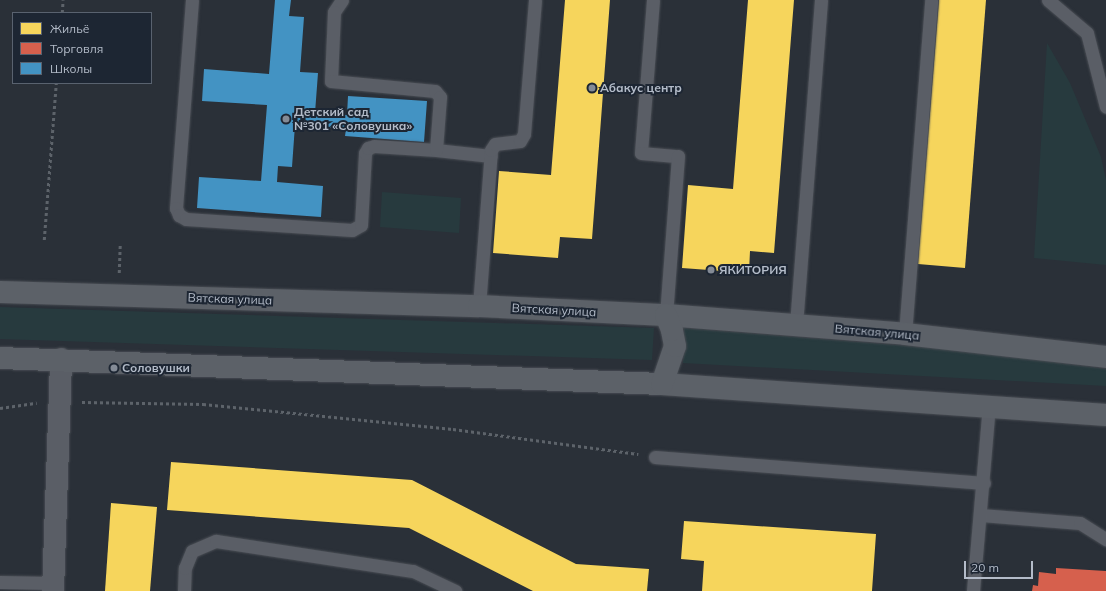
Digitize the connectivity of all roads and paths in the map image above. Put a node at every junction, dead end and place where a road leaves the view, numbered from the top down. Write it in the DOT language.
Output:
graph roads {
  1 [pos="63,0"];
  2 [pos="192,0"];
  3 [pos="342,0"];
  4 [pos="535,0"];
  5 [pos="653,0"];
  6 [pos="821,0"];
  7 [pos="931,0"];
  8 [pos="1048,0"];
  9 [pos="62,12"];
  10 [pos="56,84"];
  11 [pos="1106,107"];
  12 [pos="436,150"];
  13 [pos="491,156"];
  14 [pos="44,240"];
  15 [pos="120,244"];
  16 [pos="119,276"];
  17 [pos="0,292"];
  18 [pos="479,306"];
  19 [pos="666,316"];
  20 [pos="796,325"];
  21 [pos="905,334"];
  22 [pos="1106,357"];
  23 [pos="0,358"];
  24 [pos="61,359"];
  25 [pos="662,384"];
  26 [pos="61,401"];
  27 [pos="989,406"];
  28 [pos="0,408"];
  29 [pos="1106,415"];
  30 [pos="655,457"];
  31 [pos="984,483"];
  32 [pos="981,515"];
  33 [pos="1106,539"];
  34 [pos="0,582"];
  35 [pos="53,587"];
  36 [pos="184,591"];
  37 [pos="456,591"];
  38 [pos="973,591"];
  1 -- 9 [label="path"];
  2 -- 12 [label="lane"];
  3 -- 12 [label="lane"];
  4 -- 13 [label="lane"];
  5 -- 19 [label="lane"];
  6 -- 20 [label="lane"];
  7 -- 21 [label="lane"];
  8 -- 11 [label="lane"];
  10 -- 14 [label="path"];
  12 -- 13 [label="lane"];
  13 -- 18 [label="lane"];
  15 -- 16 [label="path"];
  17 -- 18 [label="main road, Вятская улица"];
  18 -- 19 [label="main road, Вятская улица"];
  19 -- 20 [label="main road, Вятская улица"];
  19 -- 25 [label="main road"];
  20 -- 21 [label="main road, Вятская улица"];
  21 -- 22 [label="main road, Вятская улица"];
  23 -- 24 [label="main road"];
  24 -- 25 [label="main road"];
  24 -- 26 [label="street"];
  25 -- 27 [label="main road"];
  26 -- 28 [label="path"];
  26 -- 30 [label="path"];
  26 -- 35 [label="street"];
  27 -- 29 [label="main road"];
  27 -- 31 [label="lane"];
  30 -- 31 [label="lane"];
  31 -- 32 [label="lane"];
  32 -- 33 [label="lane"];
  32 -- 38 [label="lane"];
  34 -- 35 [label="lane"];
  36 -- 37 [label="lane"];
}
